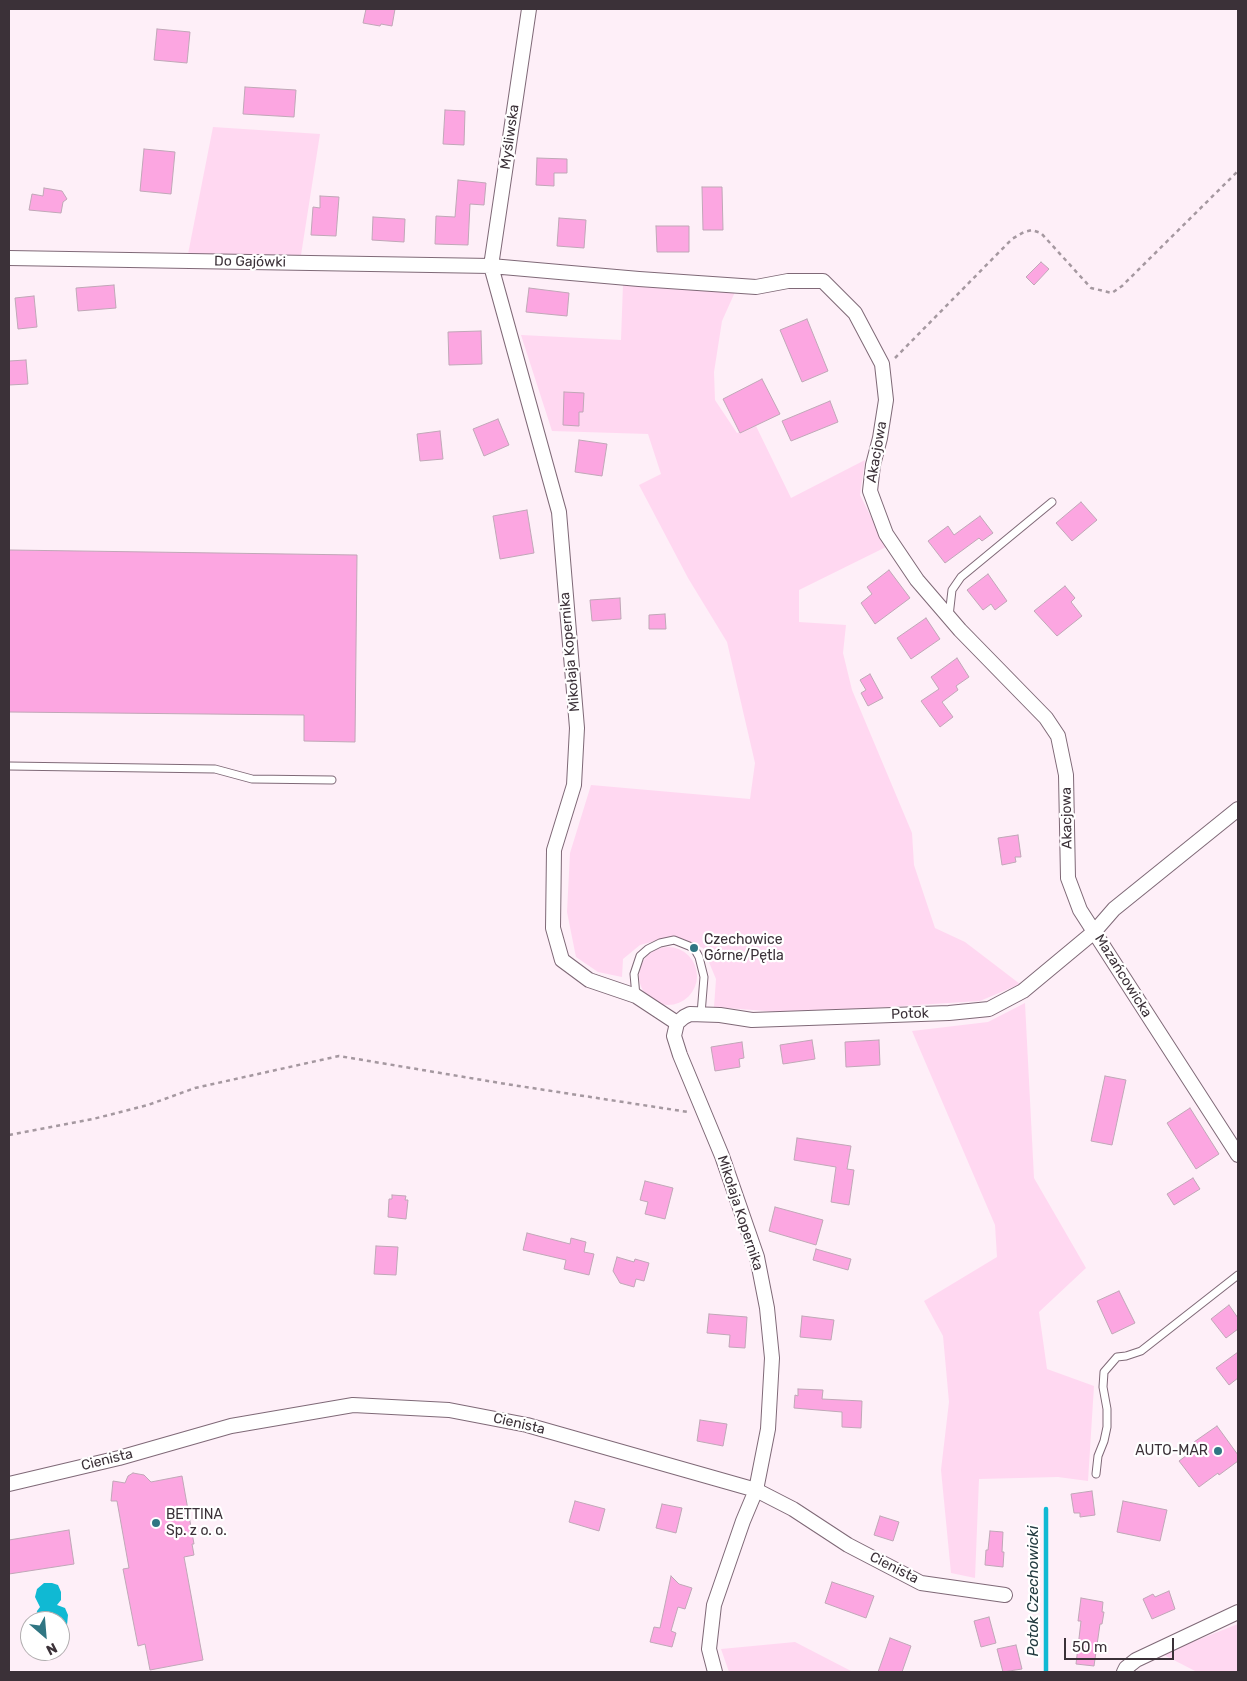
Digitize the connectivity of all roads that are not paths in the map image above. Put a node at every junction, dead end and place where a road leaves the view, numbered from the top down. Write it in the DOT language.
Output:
graph roads {
  1 [pos="528,9"];
  2 [pos="9,258"];
  3 [pos="491,266"];
  4 [pos="1052,502"];
  5 [pos="949,617"];
  6 [pos="9,766"];
  7 [pos="332,780"];
  8 [pos="1238,809"];
  9 [pos="1094,932"];
  10 [pos="636,996"];
  11 [pos="701,1014"];
  12 [pos="677,1023"];
  13 [pos="1238,1155"];
  14 [pos="1238,1275"];
  15 [pos="1096,1474"];
  16 [pos="9,1484"];
  17 [pos="756,1490"];
  18 [pos="1005,1595"];
  19 [pos="1238,1612"];
  20 [pos="716,1672"];
  21 [pos="1124,1672"];
  1 -- 3 [label="street, Myśliwska"];
  2 -- 3 [label="street, Do Gajówki"];
  3 -- 5 [label="street, Akacjowa"];
  3 -- 10 [label="street, Mikołaja Kopernika"];
  4 -- 5 [label="lane"];
  5 -- 9 [label="street, Akacjowa"];
  6 -- 7 [label="lane"];
  8 -- 9 [label="street, Mazańcowicka"];
  9 -- 11 [label="street, Potok"];
  9 -- 13 [label="street, Mazańcowicka"];
  10 -- 11 [label="lane"];
  10 -- 12 [label="street"];
  11 -- 12 [label="street"];
  12 -- 17 [label="street, Mikołaja Kopernika"];
  14 -- 15 [label="lane"];
  16 -- 17 [label="street, Cienista"];
  17 -- 18 [label="street, Cienista"];
  17 -- 20 [label="street, Mikołaja Kopernika"];
  19 -- 21 [label="street"];
}
